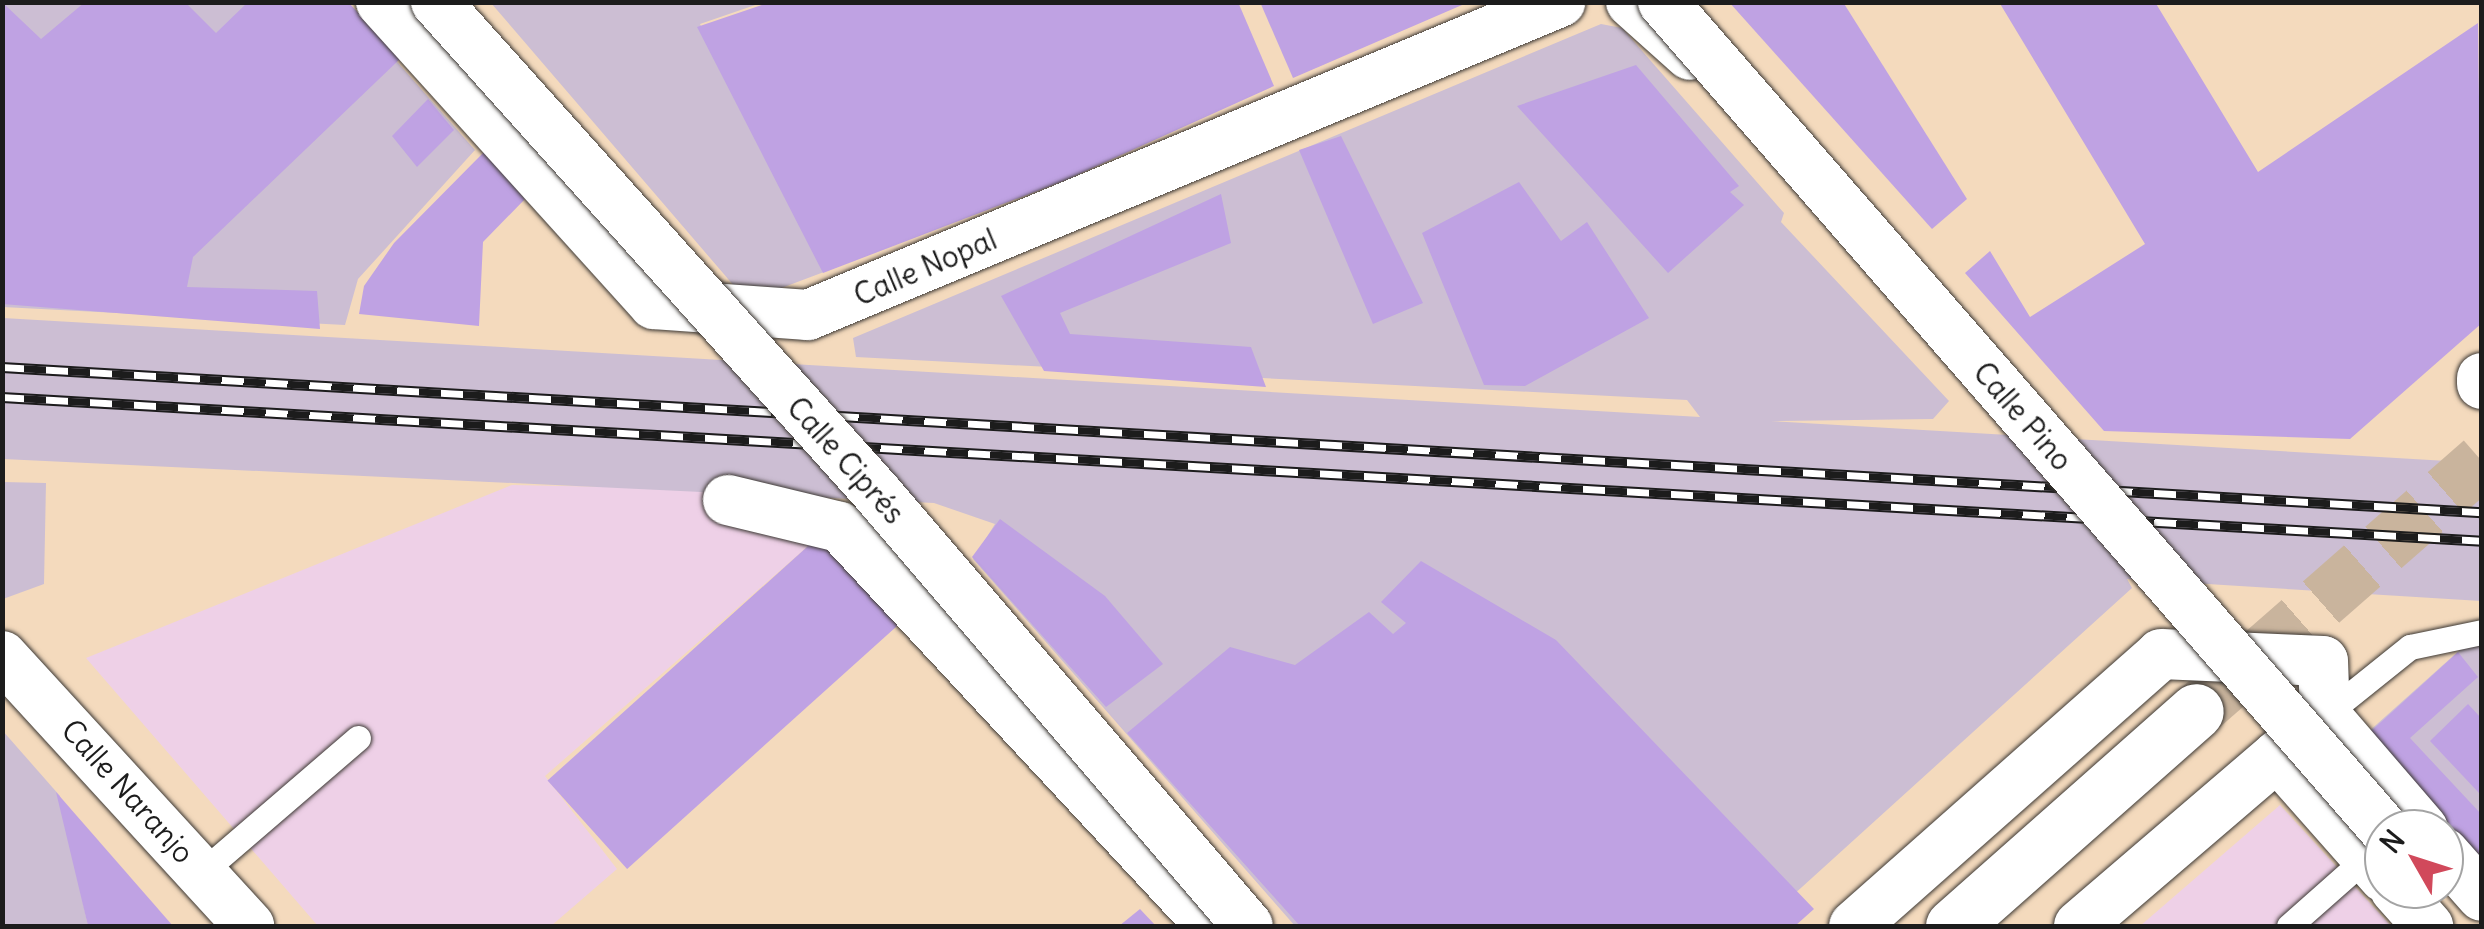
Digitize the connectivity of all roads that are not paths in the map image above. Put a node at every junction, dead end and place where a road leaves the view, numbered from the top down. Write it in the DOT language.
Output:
graph roads {
  1 [pos="381,2"];
  2 [pos="436,2"];
  3 [pos="1560,2"];
  4 [pos="1630,2"];
  5 [pos="1669,13"];
  6 [pos="1989,404"];
  7 [pos="728,500"];
  8 [pos="2482,632"];
  9 [pos="4,655"];
  10 [pos="2196,711"];
  11 [pos="2324,715"];
  12 [pos="358,738"];
  13 [pos="2277,756"];
  14 [pos="2406,809"];
  15 [pos="2364,842"];
  16 [pos="2364,845"];
  17 [pos="202,873"];
  18 [pos="2364,875"];
  19 [pos="2464,876"];
  20 [pos="2482,896"];
  21 [pos="249,926"];
  22 [pos="1211,926"];
  23 [pos="1248,926"];
  24 [pos="1854,926"];
  25 [pos="1953,926"];
  26 [pos="2079,926"];
  27 [pos="2289,926"];
  1 -- 3 [label="street, Calle Nopal"];
  2 -- 23 [label="street, Calle Ciprés, bridge"];
  4 -- 5 [label="street"];
  5 -- 6 [label="street"];
  5 -- 15 [label="street, Calle Pino, bridge"];
  7 -- 22 [label="street"];
  8 -- 11 [label="lane"];
  9 -- 17 [label="street, Calle Naranjo"];
  10 -- 25 [label="main road"];
  11 -- 13 [label="street"];
  11 -- 14 [label="street"];
  11 -- 24 [label="street"];
  12 -- 17 [label="lane"];
  13 -- 16 [label="street, Calle Pino"];
  13 -- 26 [label="street"];
  17 -- 21 [label="street, Calle Naranjo"];
  18 -- 27 [label="lane"];
  19 -- 20 [label="street"];
}
